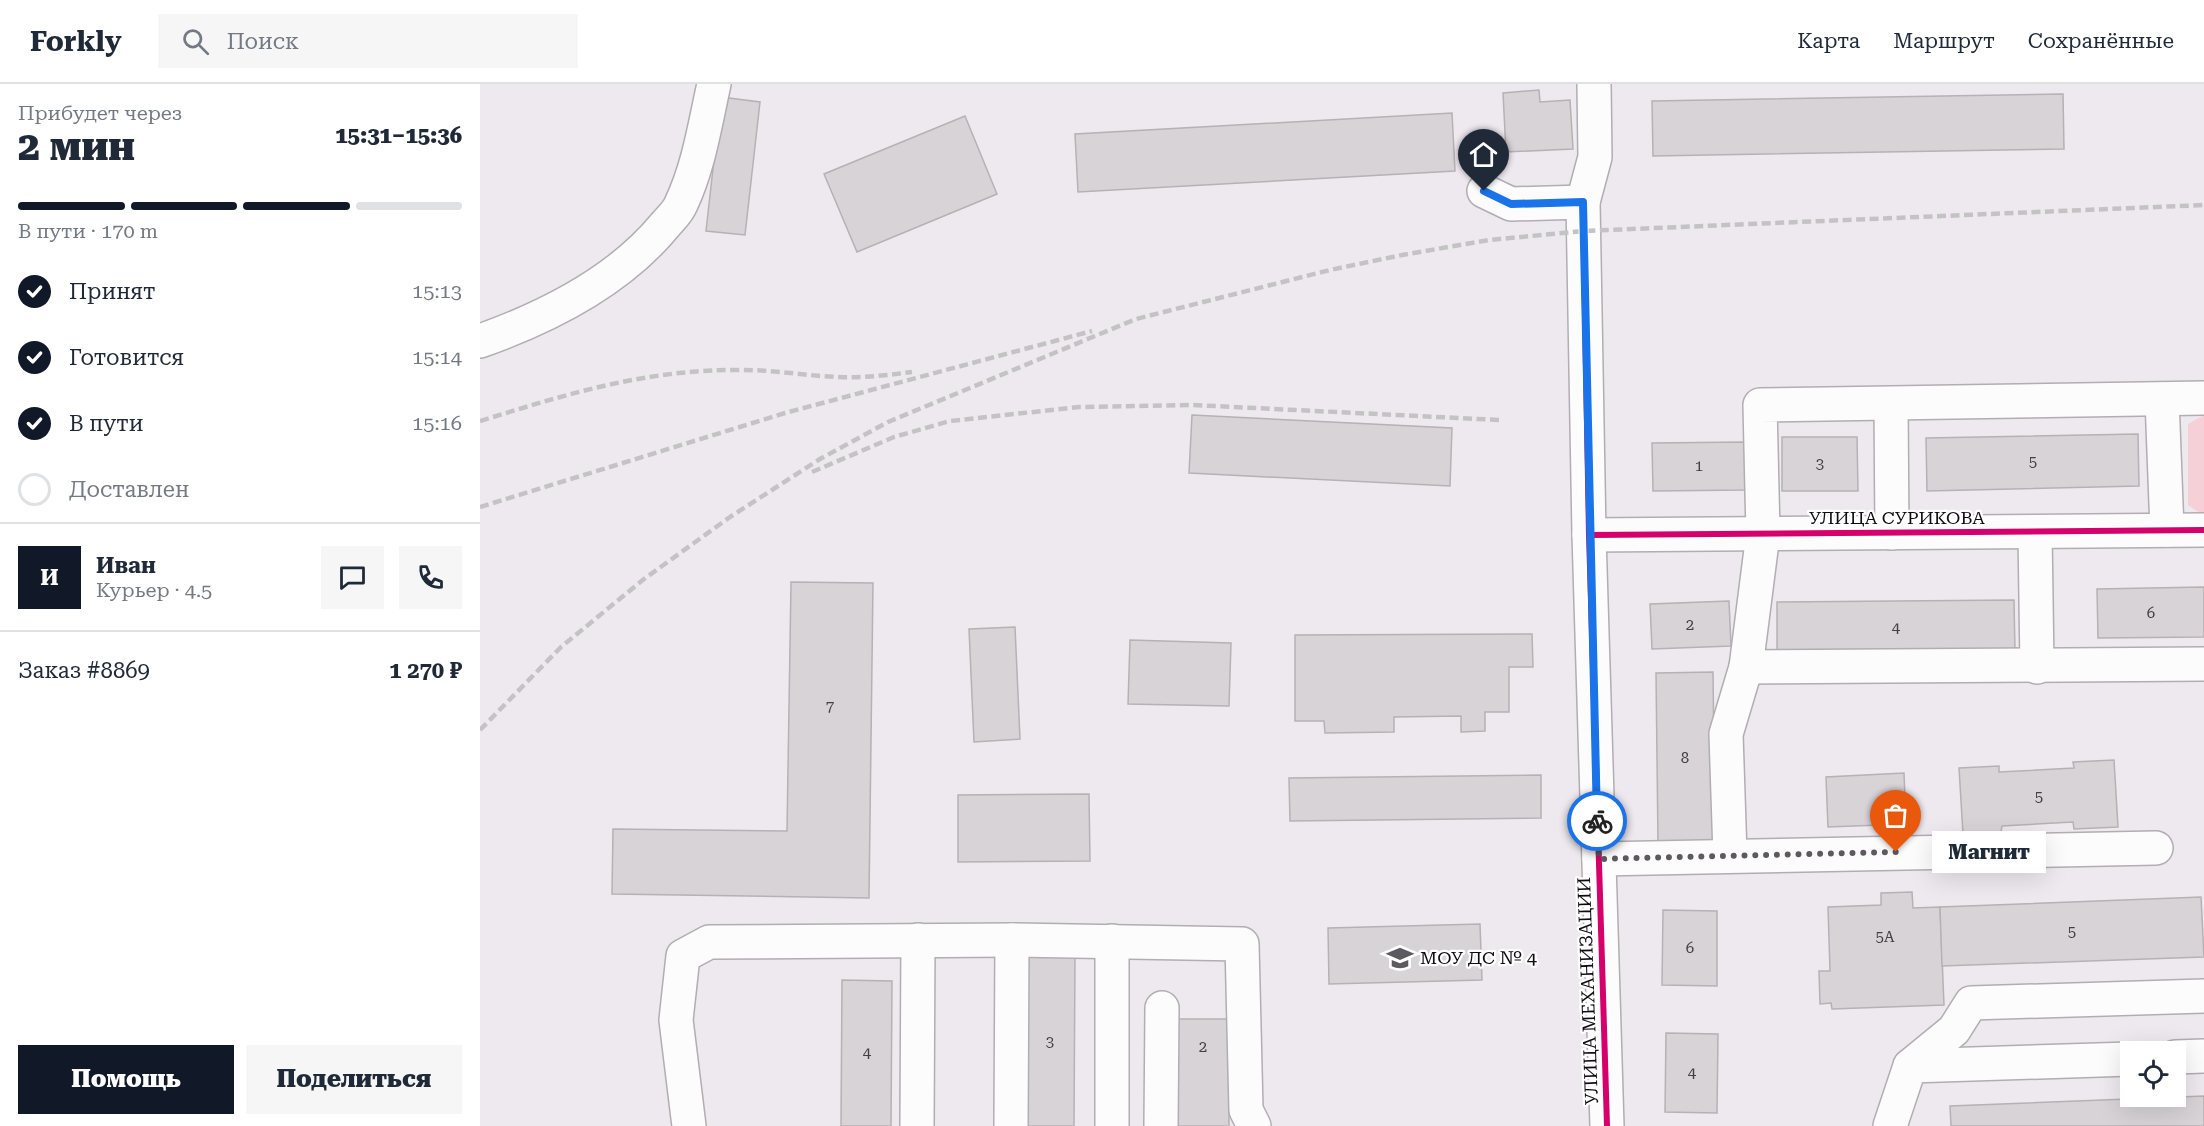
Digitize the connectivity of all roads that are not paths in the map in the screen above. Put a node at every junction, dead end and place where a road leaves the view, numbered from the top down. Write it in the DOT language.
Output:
graph roads {
  1 [pos="714,84"];
  2 [pos="1594,84"];
  3 [pos="1484,191"];
  4 [pos="1583,202"];
  5 [pos="480,341"];
  6 [pos="2204,398"];
  7 [pos="2162,399"];
  8 [pos="1891,404"];
  9 [pos="2167,530"];
  10 [pos="2204,530"];
  11 [pos="2035,532"];
  12 [pos="1892,533"];
  13 [pos="1763,534"];
  14 [pos="1589,535"];
  15 [pos="2204,664"];
  16 [pos="1746,667"];
  17 [pos="2037,667"];
  18 [pos="2156,848"];
  19 [pos="1730,855"];
  20 [pos="1599,859"];
  21 [pos="918,940"];
  22 [pos="1012,940"];
  23 [pos="1112,941"];
  24 [pos="2204,996"];
  25 [pos="1162,1008"];
  26 [pos="2204,1056"];
  27 [pos="2186,1057"];
  28 [pos="2120,1059"];
  29 [pos="1910,1066"];
  30 [pos="689,1126"];
  31 [pos="917,1126"];
  32 [pos="1011,1126"];
  33 [pos="1112,1126"];
  34 [pos="1161,1126"];
  35 [pos="1254,1126"];
  36 [pos="1608,1126"];
  37 [pos="1890,1126"];
  1 -- 5 [label="street"];
  2 -- 4 [label="street, УЛИЦА МЕХАНИЗАЦИИ"];
  3 -- 4 [label="street"];
  4 -- 14 [label="street, УЛИЦА МЕХАНИЗАЦИИ"];
  6 -- 7 [label="street"];
  7 -- 8 [label="street"];
  7 -- 9 [label="street"];
  8 -- 12 [label="street"];
  8 -- 13 [label="street"];
  9 -- 10 [label="street, УЛИЦА СУРИКОВА"];
  9 -- 11 [label="street, УЛИЦА СУРИКОВА"];
  11 -- 12 [label="street, УЛИЦА СУРИКОВА"];
  11 -- 17 [label="street"];
  12 -- 13 [label="street, УЛИЦА СУРИКОВА"];
  13 -- 14 [label="street, УЛИЦА СУРИКОВА"];
  13 -- 16 [label="street"];
  14 -- 20 [label="street, УЛИЦА МЕХАНИЗАЦИИ"];
  15 -- 17 [label="street"];
  16 -- 17 [label="street"];
  16 -- 19 [label="street"];
  18 -- 19 [label="street"];
  19 -- 20 [label="street"];
  20 -- 36 [label="street, УЛИЦА МЕХАНИЗАЦИИ"];
  21 -- 22 [label="street"];
  21 -- 30 [label="street"];
  21 -- 31 [label="street"];
  22 -- 23 [label="street"];
  22 -- 32 [label="street"];
  23 -- 33 [label="street"];
  23 -- 35 [label="street"];
  24 -- 29 [label="street"];
  25 -- 34 [label="street"];
  26 -- 27 [label="street"];
  28 -- 29 [label="street"];
  29 -- 37 [label="street"];
}
